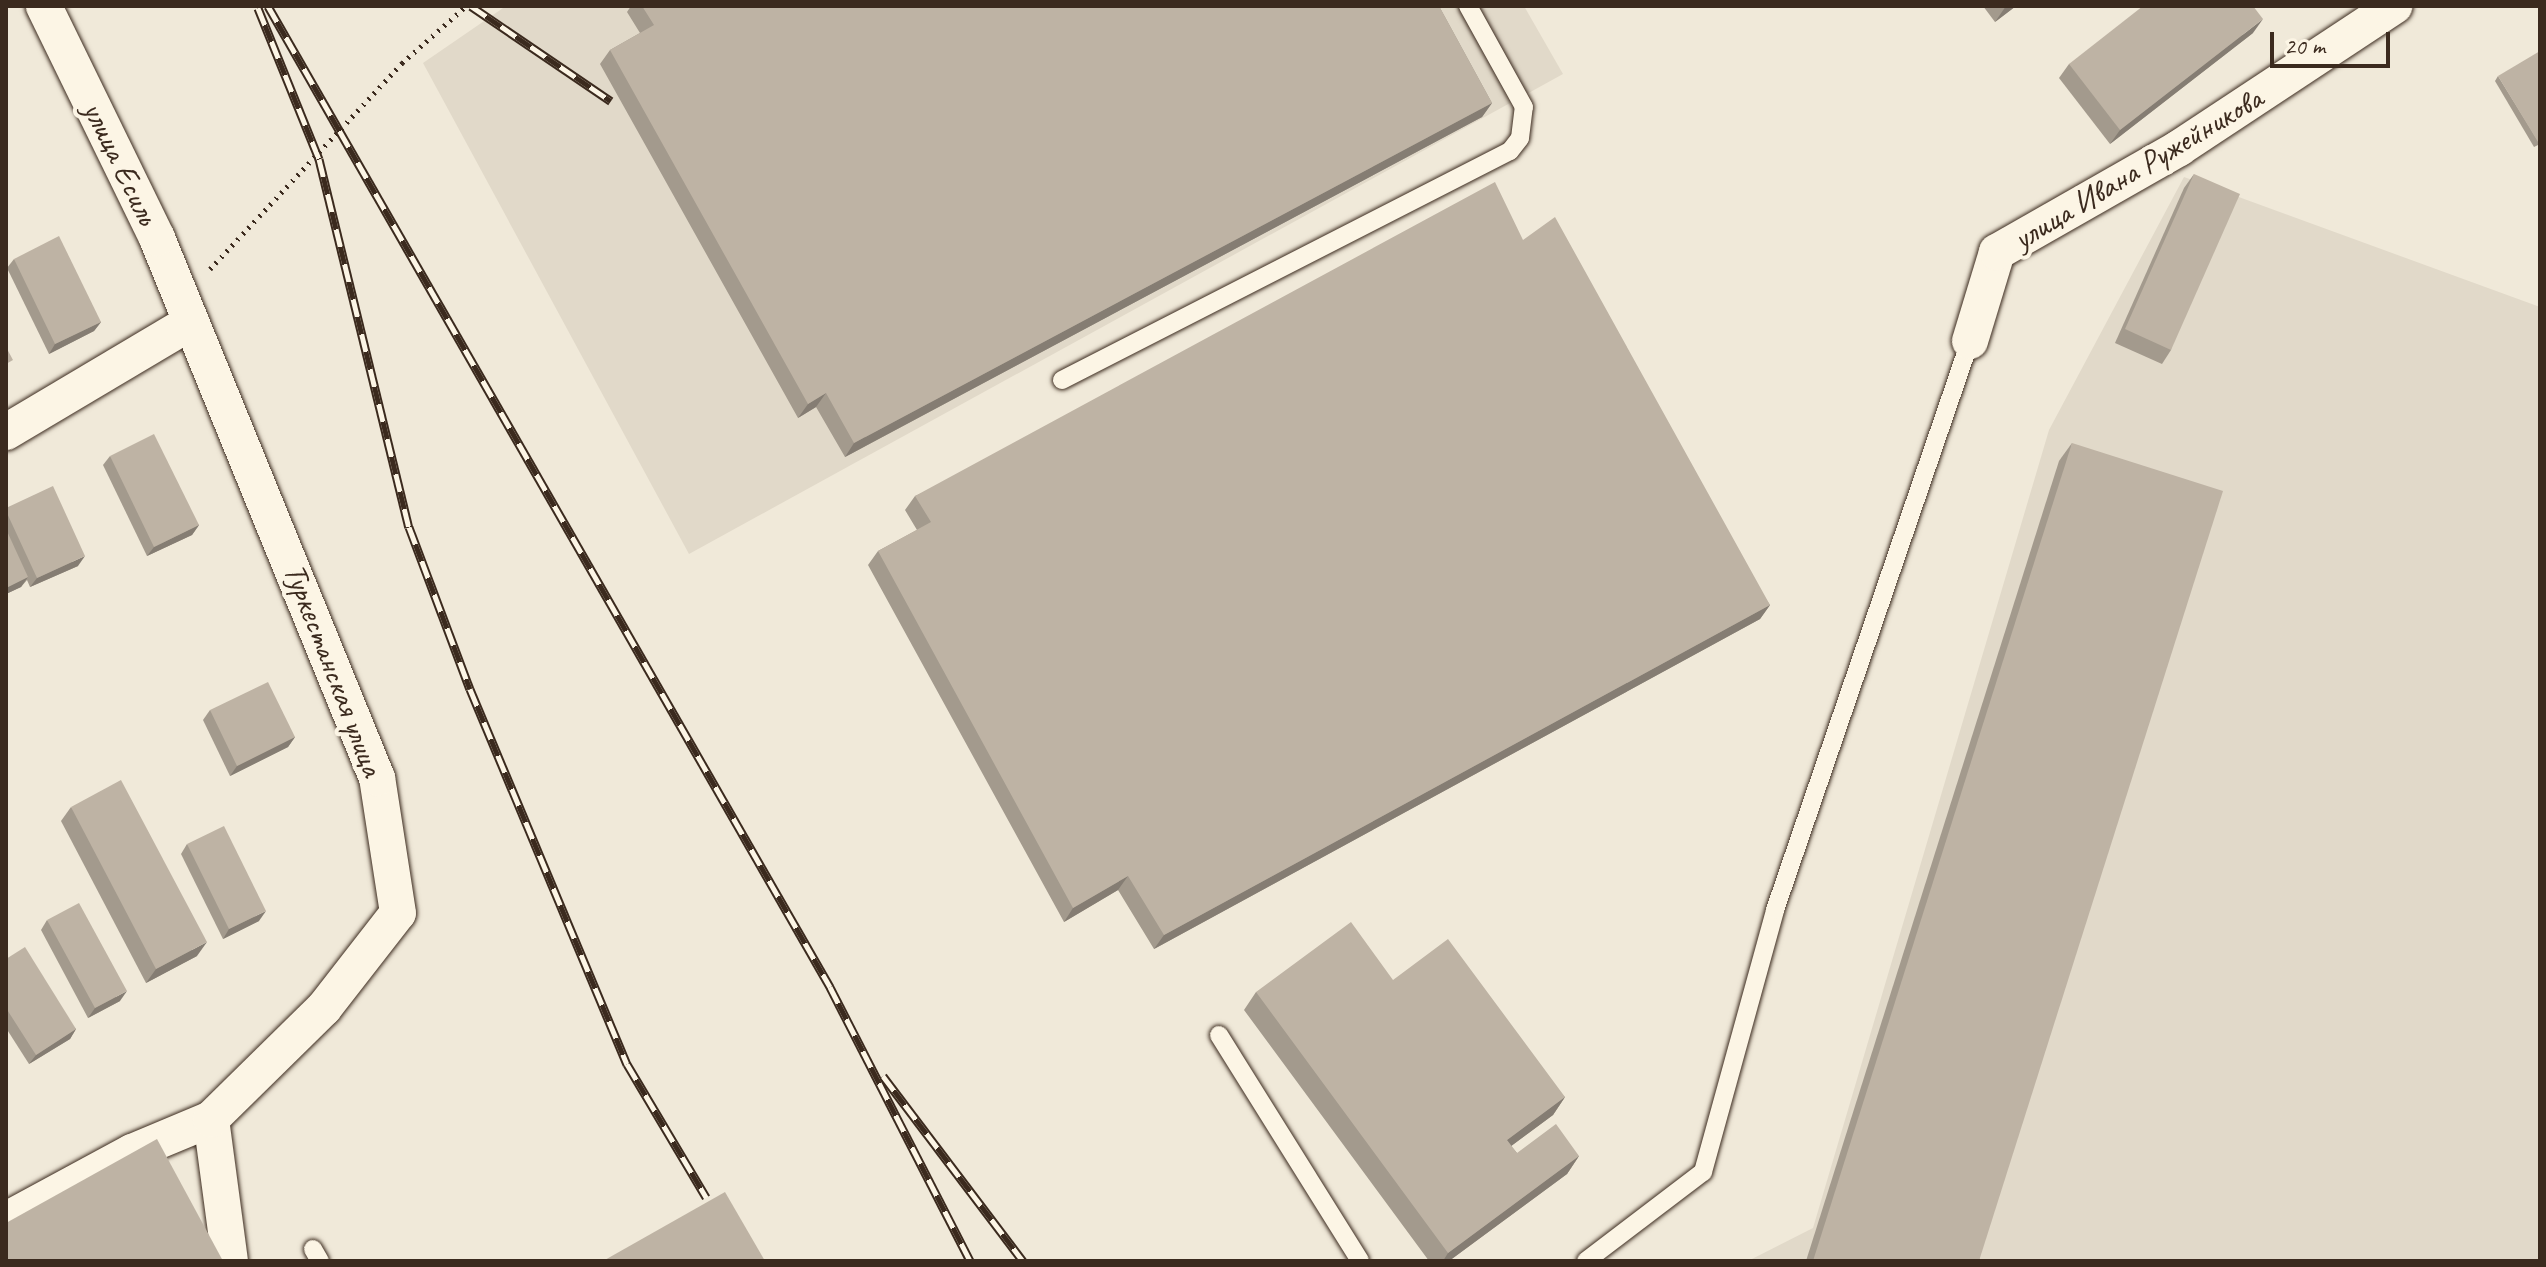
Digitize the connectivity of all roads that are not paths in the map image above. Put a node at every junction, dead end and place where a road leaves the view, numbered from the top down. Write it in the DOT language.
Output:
graph roads {
  1 [pos="44,6"];
  2 [pos="1468,6"];
  3 [pos="2394,6"];
  4 [pos="187,312"];
  5 [pos="1970,341"];
  6 [pos="1062,380"];
  7 [pos="6,432"];
  8 [pos="1219,1035"];
  9 [pos="211,1119"];
  10 [pos="6,1220"];
  11 [pos="230,1261"];
  12 [pos="1360,1261"];
  13 [pos="1586,1261"];
  1 -- 4 [label="street, улица Есиль"];
  2 -- 6 [label="lane"];
  3 -- 5 [label="street, улица Ивана Ружейникова"];
  4 -- 7 [label="street"];
  4 -- 9 [label="street, Туркестанская улица"];
  5 -- 13 [label="lane"];
  8 -- 12 [label="lane"];
  9 -- 10 [label="street, Туркестанская улица"];
  9 -- 11 [label="street"];
}
